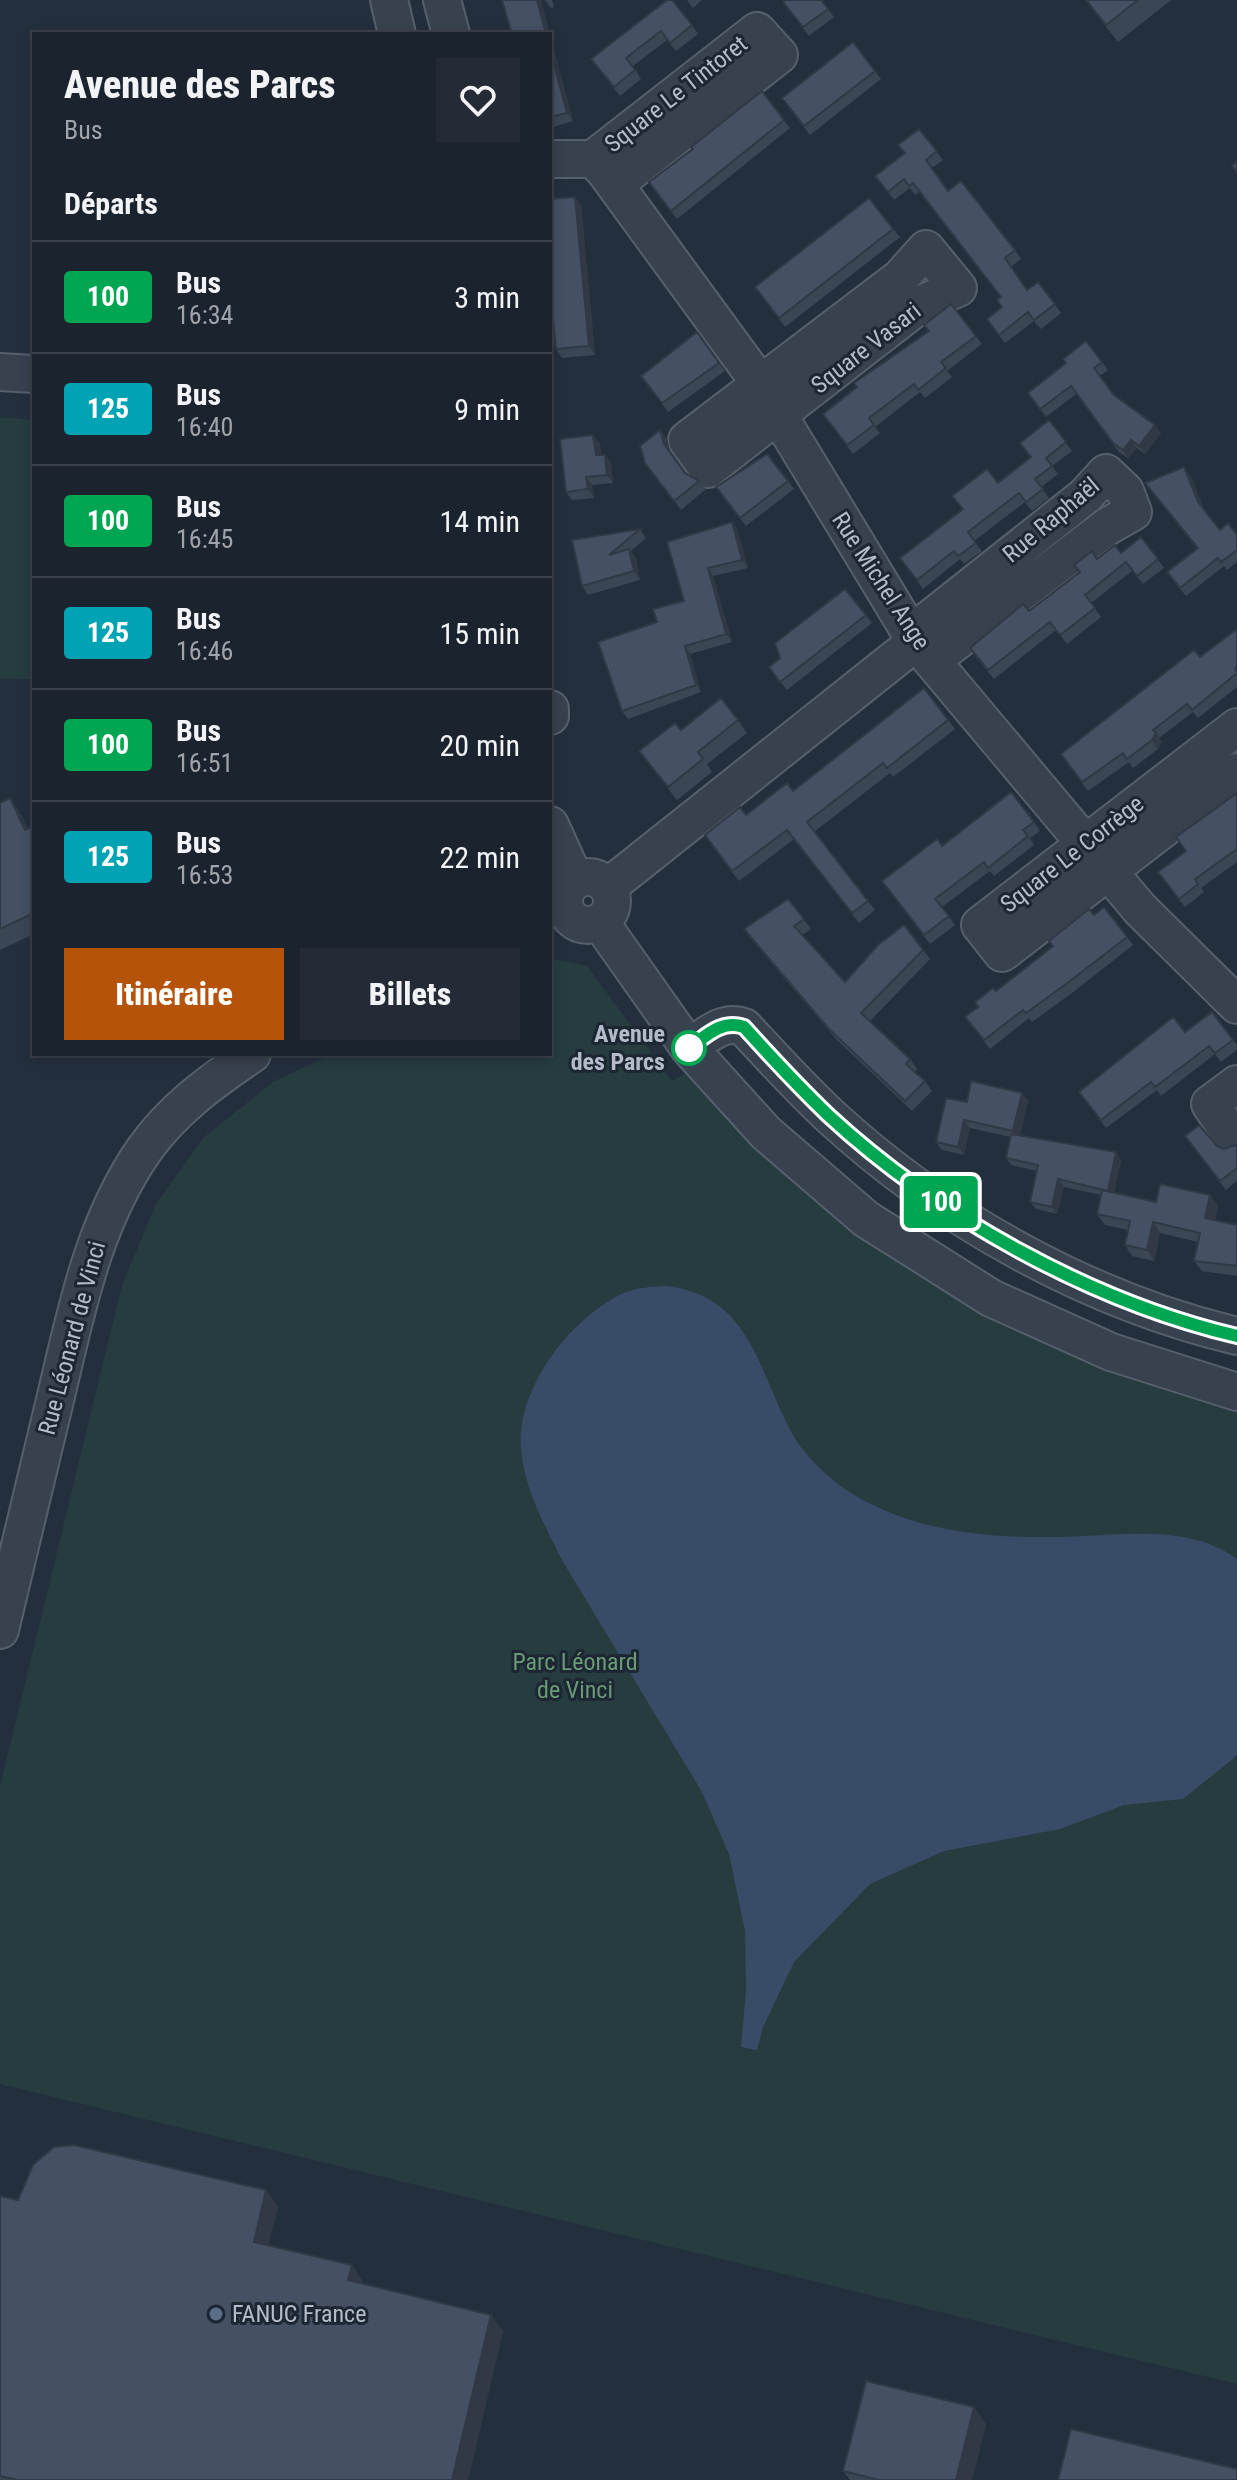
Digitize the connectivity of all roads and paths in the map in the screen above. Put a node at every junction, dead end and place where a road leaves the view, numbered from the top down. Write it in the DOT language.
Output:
graph roads {
  1 [pos="389,0"];
  2 [pos="442,0"];
  3 [pos="397,32"];
  4 [pos="450,32"];
  5 [pos="552,159"];
  6 [pos="0,372"];
  7 [pos="32,374"];
  8 [pos="760,384"];
  9 [pos="779,416"];
  10 [pos="920,645"];
  11 [pos="1237,727"];
  12 [pos="1237,772"];
  13 [pos="552,831"];
  14 [pos="1085,844"];
  15 [pos="1108,871"];
  16 [pos="575,899"];
  17 [pos="1237,1005"];
  18 [pos="689,1048"];
  19 [pos="249,1056"];
  20 [pos="1237,1084"];
  21 [pos="1237,1132"];
  22 [pos="1237,1336"];
  23 [pos="1233,1390"];
  24 [pos="0,1630"];
  1 -- 3 [label="street"];
  2 -- 4 [label="street"];
  5 -- 8 [label="street, Rue Michel Ange"];
  6 -- 7 [label="street"];
  8 -- 9 [label="street, Rue Michel Ange"];
  8 -- 9 [label="street, Square Vasari"];
  8 -- 9 [label="street, Square Vasari"];
  9 -- 10 [label="street, Rue Michel Ange"];
  10 -- 10 [label="street, Rue Raphaël"];
  10 -- 14 [label="street, Rue Michel Ange"];
  10 -- 16 [label="street, Rue Raphaël"];
  11 -- 14 [label="street, Square Le Corrège"];
  12 -- 15 [label="street, Square Le Corrège"];
  13 -- 16 [label="street"];
  14 -- 15 [label="street, Rue Michel Ange"];
  14 -- 15 [label="street, Square Le Corrège"];
  15 -- 17 [label="street, Rue Michel Ange"];
  16 -- 18 [label="street"];
  18 -- 22 [label="street"];
  18 -- 23 [label="street"];
  19 -- 24 [label="street, Rue Léonard de Vinci"];
  20 -- 21 [label="street"];
}
